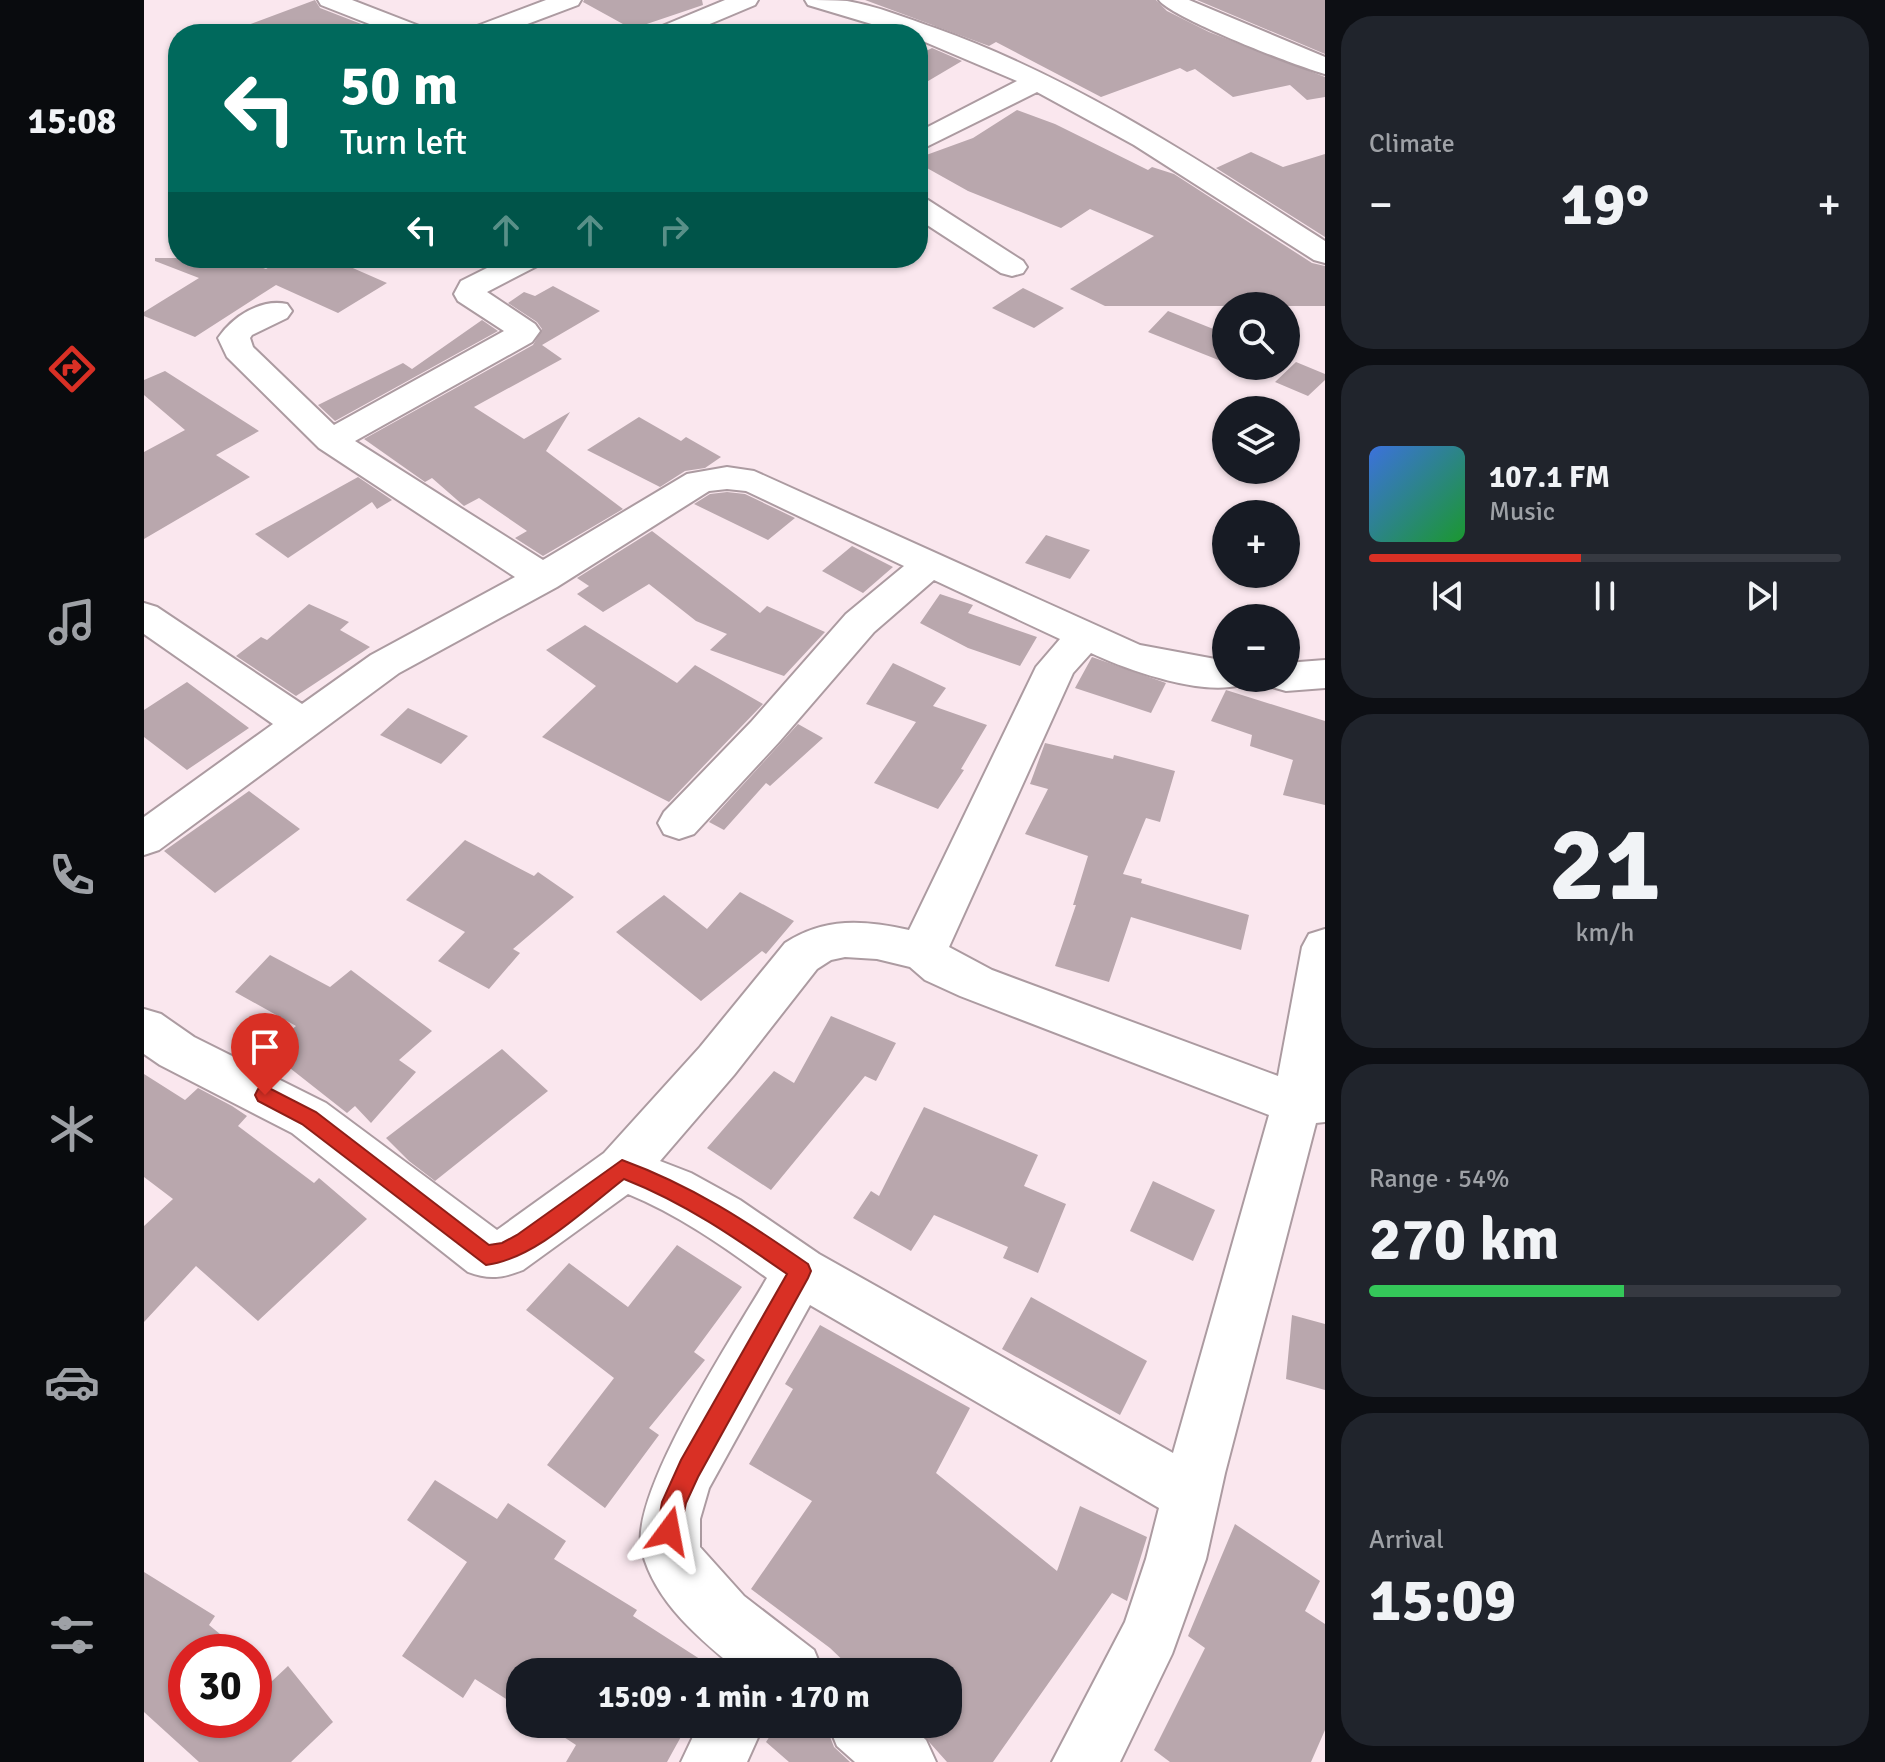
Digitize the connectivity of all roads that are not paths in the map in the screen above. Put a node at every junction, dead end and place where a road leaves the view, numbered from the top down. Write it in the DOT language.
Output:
graph roads {
  1 [pos="330,0"];
  2 [pos="569,0"];
  3 [pos="746,0"];
  4 [pos="817,0"];
  5 [pos="1171,0"];
  6 [pos="1223,0"];
  7 [pos="1201,16"];
  8 [pos="392,24"];
  9 [pos="505,24"];
  10 [pos="688,24"];
  11 [pos="897,24"];
  12 [pos="928,36"];
  13 [pos="1325,66"];
  14 [pos="1038,81"];
  15 [pos="928,138"];
  16 [pos="928,212"];
  17 [pos="1325,254"];
  18 [pos="1012,267"];
  19 [pos="511,268"];
  20 [pos="276,311"];
  21 [pos="331,441"];
  22 [pos="929,564"];
  23 [pos="544,578"];
  24 [pos="144,616"];
  25 [pos="1085,635"];
  26 [pos="1212,673"];
  27 [pos="1325,674"];
  28 [pos="1300,676"];
  29 [pos="302,724"];
  30 [pos="679,823"];
  31 [pos="144,839"];
  32 [pos="1325,947"];
  33 [pos="925,952"];
  34 [pos="144,1028"];
  35 [pos="1311,1103"];
  36 [pos="622,1169"];
  37 [pos="800,1271"];
  38 [pos="1191,1495"];
  39 [pos="764,1658"];
  40 [pos="726,1738"];
  41 [pos="876,1738"];
  42 [pos="713,1762"];
  43 [pos="904,1762"];
  44 [pos="1084,1762"];
  1 -- 8 [label="street"];
  2 -- 9 [label="street"];
  3 -- 10 [label="street"];
  4 -- 11 [label="street"];
  5 -- 7 [label="street"];
  6 -- 7 [label="street"];
  7 -- 13 [label="street"];
  12 -- 14 [label="street"];
  14 -- 15 [label="street"];
  14 -- 17 [label="street"];
  16 -- 18 [label="street"];
  19 -- 21 [label="street"];
  20 -- 21 [label="street"];
  21 -- 23 [label="street"];
  22 -- 23 [label="street"];
  22 -- 25 [label="street"];
  22 -- 30 [label="street"];
  23 -- 29 [label="street"];
  24 -- 29 [label="street"];
  25 -- 26 [label="street"];
  25 -- 33 [label="street"];
  27 -- 28 [label="street"];
  29 -- 31 [label="street"];
  32 -- 35 [label="street"];
  33 -- 35 [label="street"];
  33 -- 36 [label="street"];
  34 -- 36 [label="street"];
  35 -- 38 [label="street"];
  36 -- 37 [label="street"];
  37 -- 38 [label="street"];
  37 -- 39 [label="street"];
  38 -- 44 [label="street"];
  40 -- 42 [label="street"];
  41 -- 43 [label="street"];
}
